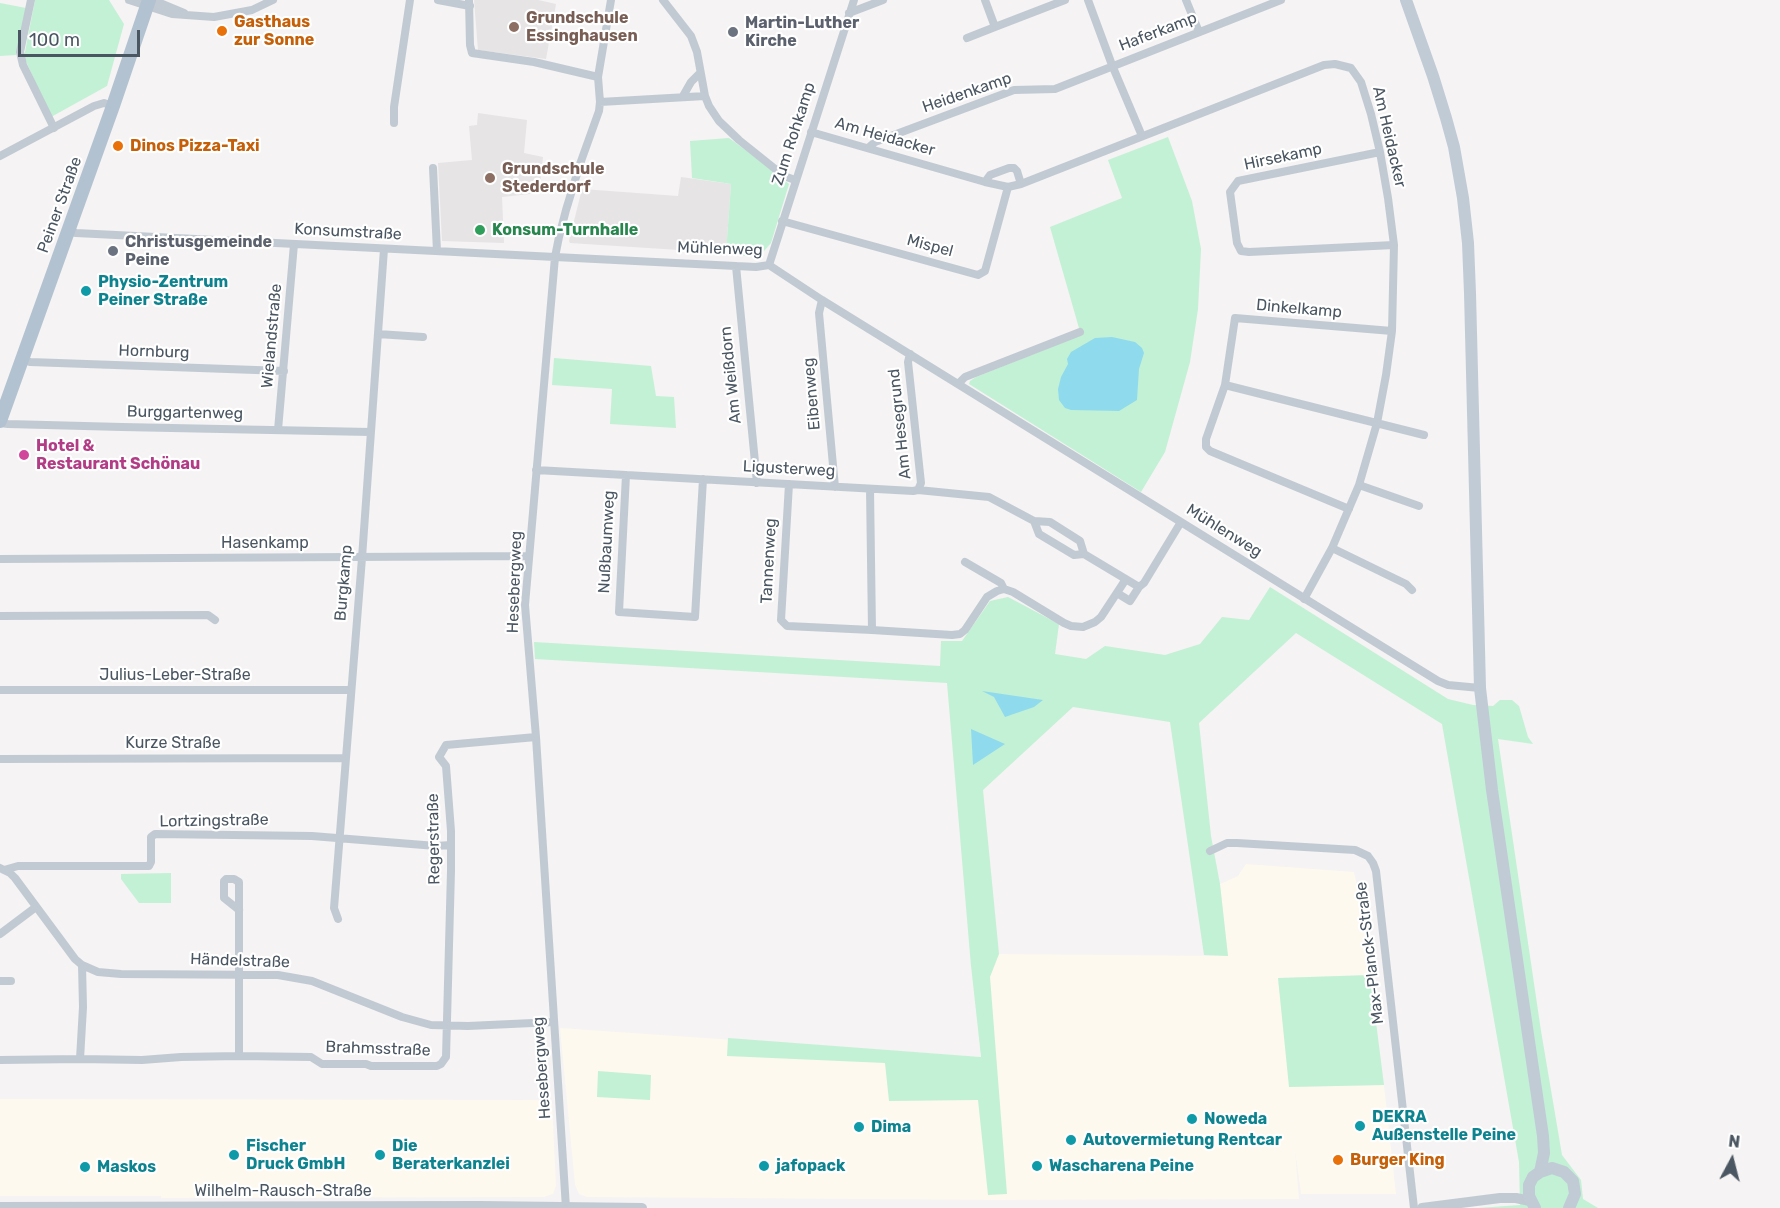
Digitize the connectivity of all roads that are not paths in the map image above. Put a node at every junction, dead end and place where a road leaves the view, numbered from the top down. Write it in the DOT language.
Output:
graph roads {
  1 [pos="31,0"];
  2 [pos="129,0"];
  3 [pos="273,0"];
  4 [pos="410,0"];
  5 [pos="438,0"];
  6 [pos="611,0"];
  7 [pos="663,0"];
  8 [pos="854,0"];
  9 [pos="883,0"];
  10 [pos="984,0"];
  11 [pos="1065,0"];
  12 [pos="1088,0"];
  13 [pos="1186,0"];
  14 [pos="1281,0"];
  15 [pos="1406,0"];
  16 [pos="150,2"];
  17 [pos="470,3"];
  18 [pos="849,13"];
  19 [pos="995,27"];
  20 [pos="1199,32"];
  21 [pos="967,38"];
  22 [pos="1112,65"];
  23 [pos="700,73"];
  24 [pos="598,77"];
  25 [pos="683,96"];
  26 [pos="705,96"];
  27 [pos="600,102"];
  28 [pos="113,106"];
  29 [pos="394,123"];
  30 [pos="54,128"];
  31 [pos="811,132"];
  32 [pos="1142,136"];
  33 [pos="868,148"];
  34 [pos="1380,152"];
  35 [pos="0,156"];
  36 [pos="433,168"];
  37 [pos="795,180"];
  38 [pos="985,182"];
  39 [pos="1021,184"];
  40 [pos="1008,187"];
  41 [pos="782,221"];
  42 [pos="68,231"];
  43 [pos="294,244"];
  44 [pos="1394,245"];
  45 [pos="384,249"];
  46 [pos="437,251"];
  47 [pos="555,257"];
  48 [pos="769,264"];
  49 [pos="736,266"];
  50 [pos="822,300"];
  51 [pos="1392,331"];
  52 [pos="1080,332"];
  53 [pos="378,334"];
  54 [pos="423,337"];
  55 [pos="910,354"];
  56 [pos="22,359"];
  57 [pos="284,371"];
  58 [pos="958,384"];
  59 [pos="1225,385"];
  60 [pos="1,416"];
  61 [pos="1377,423"];
  62 [pos="278,430"];
  63 [pos="370,432"];
  64 [pos="1424,435"];
  65 [pos="536,470"];
  66 [pos="626,475"];
  67 [pos="703,479"];
  68 [pos="757,483"];
  69 [pos="789,484"];
  70 [pos="1359,484"];
  71 [pos="835,487"];
  72 [pos="870,489"];
  73 [pos="918,490"];
  74 [pos="1419,506"];
  75 [pos="1349,508"];
  76 [pos="1034,521"];
  77 [pos="1181,522"];
  78 [pos="1332,548"];
  79 [pos="1084,554"];
  80 [pos="529,556"];
  81 [pos="362,558"];
  82 [pos="0,559"];
  83 [pos="965,562"];
  84 [pos="1126,579"];
  85 [pos="1139,587"];
  86 [pos="1004,589"];
  87 [pos="1412,590"];
  88 [pos="1117,593"];
  89 [pos="1304,599"];
  90 [pos="0,616"];
  91 [pos="214,620"];
  92 [pos="872,630"];
  93 [pos="1480,688"];
  94 [pos="0,690"];
  95 [pos="351,690"];
  96 [pos="536,737"];
  97 [pos="345,758"];
  98 [pos="0,759"];
  99 [pos="339,838"];
  100 [pos="451,845"];
  101 [pos="1210,851"];
  102 [pos="2,869"];
  103 [pos="36,907"];
  104 [pos="239,910"];
  105 [pos="338,919"];
  106 [pos="0,933"];
  107 [pos="81,965"];
  108 [pos="239,974"];
  109 [pos="0,981"];
  110 [pos="10,981"];
  111 [pos="554,1022"];
  112 [pos="447,1026"];
  113 [pos="239,1056"];
  114 [pos="80,1059"];
  115 [pos="0,1060"];
  116 [pos="1544,1136"];
  117 [pos="1558,1169"];
  118 [pos="1540,1172"];
  119 [pos="1529,1185"];
  120 [pos="1500,1198"];
  121 [pos="1533,1205"];
  122 [pos="0,1207"];
  123 [pos="330,1207"];
  124 [pos="566,1207"];
  125 [pos="642,1208"];
  126 [pos="1414,1208"];
  127 [pos="1422,1208"];
  128 [pos="1569,1208"];
  1 -- 30 [label="street"];
  2 -- 16 [label="street"];
  3 -- 16 [label="street"];
  4 -- 29 [label="street"];
  5 -- 17 [label="street"];
  6 -- 24 [label="street, Hesebergweg"];
  7 -- 23 [label="street"];
  8 -- 18 [label="street, Zum Rohkamp"];
  9 -- 18 [label="street"];
  10 -- 19 [label="street"];
  11 -- 19 [label="street"];
  12 -- 22 [label="street"];
  13 -- 20 [label="street"];
  14 -- 20 [label="street, Haferkamp"];
  15 -- 93 [label="main road"];
  16 -- 28 [label="main road, Peiner Straße"];
  17 -- 24 [label="street"];
  18 -- 31 [label="street, Zum Rohkamp"];
  19 -- 21 [label="street"];
  20 -- 22 [label="street, Haferkamp"];
  22 -- 32 [label="street"];
  22 -- 33 [label="street, Heidenkamp"];
  23 -- 25 [label="street"];
  23 -- 26 [label="street"];
  24 -- 27 [label="street, Hesebergweg"];
  25 -- 26 [label="street"];
  25 -- 27 [label="street"];
  26 -- 37 [label="street"];
  27 -- 47 [label="street, Hesebergweg"];
  28 -- 30 [label="street"];
  28 -- 42 [label="main road, Peiner Straße"];
  30 -- 35 [label="street"];
  31 -- 33 [label="street, Am Heidacker"];
  31 -- 37 [label="street, Zum Rohkamp"];
  32 -- 34 [label="street, Am Heidacker"];
  32 -- 39 [label="street, Am Heidacker"];
  33 -- 38 [label="street, Am Heidacker"];
  34 -- 44 [label="street, Am Heidacker"];
  34 -- 44 [label="street, Hirsekamp"];
  36 -- 46 [label="street"];
  37 -- 41 [label="street, Zum Rohkamp"];
  38 -- 39 [label="street"];
  38 -- 40 [label="street, Am Heidacker"];
  39 -- 40 [label="street, Am Heidacker"];
  40 -- 41 [label="street, Mispel"];
  41 -- 48 [label="street, Zum Rohkamp"];
  42 -- 43 [label="street, Konsumstraße"];
  42 -- 56 [label="main road, Peiner Straße"];
  43 -- 45 [label="street, Konsumstraße"];
  43 -- 57 [label="street, Wielandstraße"];
  44 -- 51 [label="street, Am Heidacker"];
  45 -- 46 [label="street, Konsumstraße"];
  45 -- 53 [label="street, Burgkamp"];
  46 -- 47 [label="street, Konsumstraße"];
  47 -- 49 [label="street, Mühlenweg"];
  47 -- 65 [label="street, Hesebergweg"];
  48 -- 49 [label="street, Mühlenweg"];
  48 -- 50 [label="street, Mühlenweg"];
  49 -- 68 [label="street, Am Weißdorn"];
  50 -- 55 [label="street, Mühlenweg"];
  50 -- 71 [label="street, Eibenweg"];
  51 -- 59 [label="street, Dinkelkamp"];
  51 -- 61 [label="street, Am Heidacker"];
  52 -- 58 [label="street"];
  53 -- 54 [label="street"];
  53 -- 63 [label="street, Burgkamp"];
  55 -- 58 [label="street, Mühlenweg"];
  55 -- 73 [label="street, Am Hesegrund"];
  56 -- 57 [label="street, Hornburg"];
  56 -- 60 [label="main road, Peiner Straße"];
  57 -- 62 [label="street, Wielandstraße"];
  58 -- 77 [label="street, Mühlenweg"];
  59 -- 61 [label="street"];
  59 -- 75 [label="street, Dinkelkamp"];
  60 -- 62 [label="street, Burggartenweg"];
  61 -- 64 [label="street"];
  61 -- 70 [label="street, Am Heidacker"];
  62 -- 63 [label="street, Burggartenweg"];
  63 -- 81 [label="street, Burgkamp"];
  65 -- 66 [label="street, Ligusterweg"];
  65 -- 80 [label="street, Hesebergweg"];
  66 -- 67 [label="street, Ligusterweg"];
  66 -- 67 [label="street, Nußbaumweg"];
  67 -- 68 [label="street, Ligusterweg"];
  68 -- 69 [label="street, Ligusterweg"];
  69 -- 71 [label="street, Ligusterweg"];
  69 -- 92 [label="street, Tannenweg"];
  70 -- 74 [label="street"];
  70 -- 75 [label="street, Am Heidacker"];
  71 -- 72 [label="street, Ligusterweg"];
  72 -- 73 [label="street, Ligusterweg"];
  72 -- 92 [label="street"];
  73 -- 76 [label="street, Ligusterweg"];
  75 -- 78 [label="street, Am Heidacker"];
  76 -- 79 [label="street, Ligusterweg"];
  76 -- 79 [label="street, Ligusterweg"];
  77 -- 85 [label="street"];
  77 -- 89 [label="street, Mühlenweg"];
  78 -- 87 [label="street"];
  78 -- 89 [label="street, Am Heidacker"];
  79 -- 84 [label="street, Ligusterweg"];
  80 -- 81 [label="street, Hasenkamp"];
  80 -- 96 [label="street, Hesebergweg"];
  81 -- 82 [label="street, Hasenkamp"];
  81 -- 95 [label="street, Burgkamp"];
  83 -- 86 [label="street"];
  84 -- 85 [label="street, Ligusterweg"];
  84 -- 88 [label="street"];
  85 -- 88 [label="street"];
  86 -- 88 [label="street"];
  86 -- 92 [label="street, Tannenweg"];
  89 -- 93 [label="street, Mühlenweg"];
  90 -- 91 [label="street"];
  93 -- 116 [label="main road"];
  94 -- 95 [label="street, Julius-Leber-Straße"];
  95 -- 97 [label="street, Burgkamp"];
  96 -- 100 [label="street, Regerstraße"];
  96 -- 111 [label="street, Hesebergweg"];
  97 -- 98 [label="street, Kurze Straße"];
  97 -- 99 [label="street, Burgkamp"];
  99 -- 100 [label="street, Lortzingstraße"];
  99 -- 102 [label="street, Lortzingstraße"];
  99 -- 105 [label="street, Burgkamp"];
  100 -- 112 [label="street, Regerstraße"];
  101 -- 126 [label="street, Max-Planck-Straße"];
  102 -- 103 [label="street"];
  103 -- 106 [label="street"];
  103 -- 107 [label="street"];
  104 -- 108 [label="street"];
  107 -- 108 [label="street, Händelstraße"];
  107 -- 114 [label="street"];
  108 -- 112 [label="street, Händelstraße"];
  108 -- 113 [label="street"];
  109 -- 110 [label="street"];
  111 -- 112 [label="street, Händelstraße"];
  111 -- 124 [label="street, Hesebergweg"];
  112 -- 113 [label="street, Brahmsstraße"];
  113 -- 114 [label="street, Brahmsstraße"];
  114 -- 115 [label="street, Brahmsstraße"];
  116 -- 117 [label="main road"];
  116 -- 118 [label="main road"];
  117 -- 118 [label="main road"];
  117 -- 128 [label="main road"];
  118 -- 119 [label="main road"];
  119 -- 120 [label="street"];
  119 -- 121 [label="main road"];
  120 -- 121 [label="street"];
  120 -- 127 [label="street"];
  122 -- 123 [label="street, Wilhelm-Rausch-Straße"];
  123 -- 124 [label="street, Wilhelm-Rausch-Straße"];
  124 -- 125 [label="street, Wilhelm-Rausch-Straße"];
}
